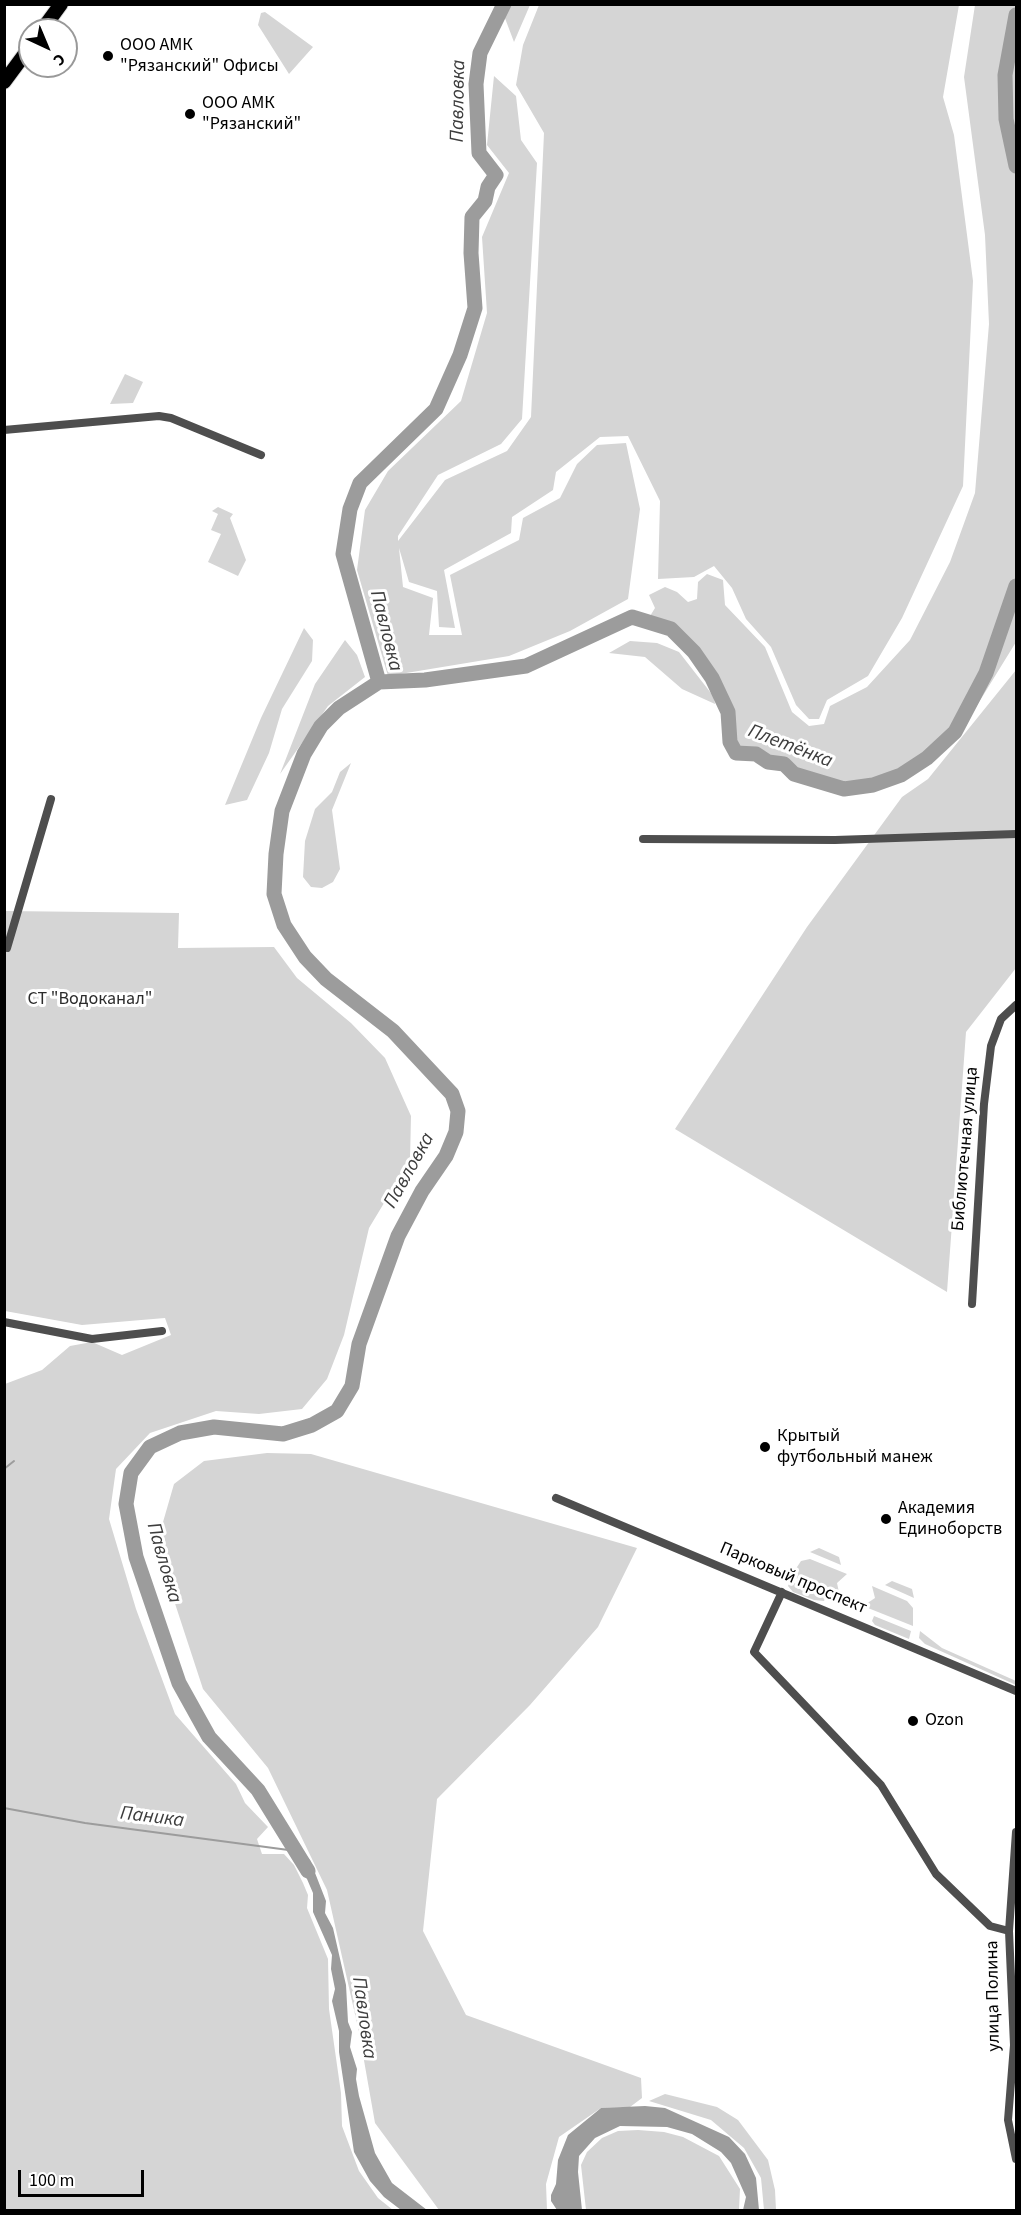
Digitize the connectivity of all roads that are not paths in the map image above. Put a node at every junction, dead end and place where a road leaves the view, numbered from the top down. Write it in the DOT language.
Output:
graph roads {
  1 [pos="61,4"];
  2 [pos="51,18"];
  3 [pos="18,63"];
  4 [pos="4,82"];
  5 [pos="4,430"];
  6 [pos="261,455"];
  7 [pos="51,799"];
  8 [pos="1017,834"];
  9 [pos="643,839"];
  10 [pos="7,948"];
  11 [pos="1017,1005"];
  12 [pos="972,1304"];
  13 [pos="4,1322"];
  14 [pos="162,1331"];
  15 [pos="556,1498"];
  16 [pos="782,1592"];
  17 [pos="1017,1691"];
  18 [pos="1017,1832"];
  19 [pos="1009,1931"];
  20 [pos="1017,2159"];
  1 -- 2 [label="main road"];
  3 -- 4 [label="main road"];
  5 -- 6 [label="street"];
  7 -- 10 [label="street"];
  8 -- 9 [label="street"];
  11 -- 12 [label="street, Библиотечная улица"];
  13 -- 14 [label="street"];
  15 -- 16 [label="street, Парковый проспект"];
  16 -- 17 [label="street, Парковый проспект"];
  16 -- 19 [label="street"];
  18 -- 19 [label="street, улица Полина"];
  19 -- 20 [label="street, улица Полина"];
}
